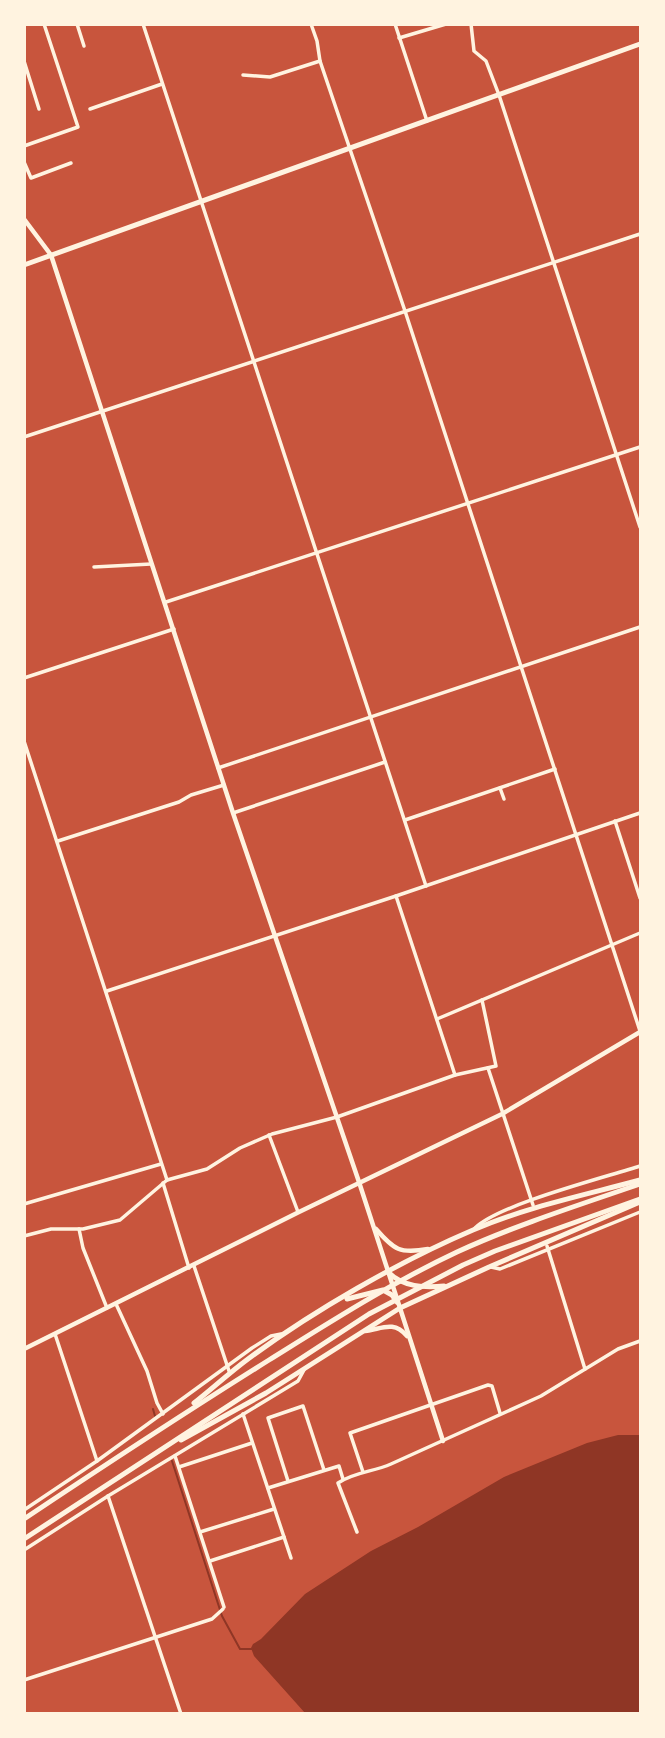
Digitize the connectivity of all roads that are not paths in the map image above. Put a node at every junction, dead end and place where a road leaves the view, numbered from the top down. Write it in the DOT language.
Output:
graph roads {
  1 [pos="44,24"];
  2 [pos="77,24"];
  3 [pos="143,24"];
  4 [pos="311,24"];
  5 [pos="395,24"];
  6 [pos="446,24"];
  7 [pos="471,24"];
  8 [pos="399,38"];
  9 [pos="640,44"];
  10 [pos="84,46"];
  11 [pos="24,61"];
  12 [pos="320,61"];
  13 [pos="243,75"];
  14 [pos="162,84"];
  15 [pos="499,95"];
  16 [pos="39,109"];
  17 [pos="90,109"];
  18 [pos="427,121"];
  19 [pos="24,146"];
  20 [pos="351,148"];
  21 [pos="24,162"];
  22 [pos="71,163"];
  23 [pos="202,201"];
  24 [pos="24,219"];
  25 [pos="640,234"];
  26 [pos="51,256"];
  27 [pos="555,263"];
  28 [pos="24,265"];
  29 [pos="405,311"];
  30 [pos="254,360"];
  31 [pos="103,410"];
  32 [pos="24,436"];
  33 [pos="640,447"];
  34 [pos="616,455"];
  35 [pos="468,503"];
  36 [pos="640,527"];
  37 [pos="318,552"];
  38 [pos="152,564"];
  39 [pos="94,567"];
  40 [pos="166,602"];
  41 [pos="640,627"];
  42 [pos="173,629"];
  43 [pos="522,666"];
  44 [pos="24,678"];
  45 [pos="369,717"];
  46 [pos="24,741"];
  47 [pos="385,762"];
  48 [pos="218,768"];
  49 [pos="555,769"];
  50 [pos="224,785"];
  51 [pos="500,788"];
  52 [pos="504,799"];
  53 [pos="233,813"];
  54 [pos="640,813"];
  55 [pos="405,820"];
  56 [pos="615,821"];
  57 [pos="576,834"];
  58 [pos="58,841"];
  59 [pos="426,886"];
  60 [pos="396,896"];
  61 [pos="640,898"];
  62 [pos="640,933"];
  63 [pos="275,934"];
  64 [pos="612,945"];
  65 [pos="107,990"];
  66 [pos="482,1000"];
  67 [pos="437,1019"];
  68 [pos="640,1032"];
  69 [pos="488,1068"];
  70 [pos="456,1075"];
  71 [pos="502,1114"];
  72 [pos="337,1117"];
  73 [pos="269,1135"];
  74 [pos="161,1164"];
  75 [pos="640,1166"];
  76 [pos="165,1182"];
  77 [pos="359,1182"];
  78 [pos="640,1182"];
  79 [pos="640,1201"];
  80 [pos="532,1203"];
  81 [pos="24,1204"];
  82 [pos="299,1212"];
  83 [pos="640,1212"];
  84 [pos="373,1226"];
  85 [pos="79,1229"];
  86 [pos="474,1230"];
  87 [pos="24,1236"];
  88 [pos="449,1242"];
  89 [pos="548,1247"];
  90 [pos="191,1267"];
  91 [pos="489,1267"];
  92 [pos="388,1272"];
  93 [pos="452,1284"];
  94 [pos="116,1304"];
  95 [pos="107,1308"];
  96 [pos="327,1308"];
  97 [pos="400,1308"];
  98 [pos="290,1331"];
  99 [pos="364,1331"];
  100 [pos="55,1334"];
  101 [pos="410,1339"];
  102 [pos="640,1341"];
  103 [pos="24,1349"];
  104 [pos="228,1369"];
  105 [pos="585,1369"];
  106 [pos="304,1370"];
  107 [pos="431,1404"];
  108 [pos="243,1413"];
  109 [pos="500,1413"];
  110 [pos="163,1414"];
  111 [pos="178,1416"];
  112 [pos="443,1441"];
  113 [pos="252,1443"];
  114 [pos="175,1455"];
  115 [pos="143,1461"];
  116 [pos="97,1462"];
  117 [pos="178,1467"];
  118 [pos="324,1470"];
  119 [pos="363,1472"];
  120 [pos="343,1479"];
  121 [pos="288,1481"];
  122 [pos="267,1488"];
  123 [pos="108,1495"];
  124 [pos="274,1509"];
  125 [pos="24,1510"];
  126 [pos="24,1518"];
  127 [pos="200,1532"];
  128 [pos="356,1532"];
  129 [pos="284,1537"];
  130 [pos="24,1539"];
  131 [pos="24,1550"];
  132 [pos="291,1558"];
  133 [pos="210,1561"];
  134 [pos="153,1637"];
  135 [pos="24,1680"];
  136 [pos="181,1713"];
  1 -- 19 [label="street"];
  2 -- 10 [label="street"];
  3 -- 14 [label="street"];
  4 -- 12 [label="street"];
  5 -- 8 [label="street"];
  6 -- 8 [label="street"];
  7 -- 15 [label="street"];
  8 -- 18 [label="street"];
  9 -- 15 [label="main road"];
  11 -- 16 [label="street"];
  12 -- 13 [label="street"];
  12 -- 20 [label="street"];
  14 -- 17 [label="street"];
  14 -- 23 [label="street"];
  15 -- 18 [label="main road"];
  15 -- 27 [label="street"];
  18 -- 20 [label="main road"];
  20 -- 23 [label="main road"];
  20 -- 29 [label="street"];
  21 -- 22 [label="street"];
  23 -- 26 [label="main road"];
  23 -- 30 [label="street"];
  24 -- 26 [label="main road"];
  25 -- 27 [label="street"];
  26 -- 28 [label="main road"];
  26 -- 31 [label="main road"];
  27 -- 29 [label="street"];
  27 -- 34 [label="street"];
  29 -- 30 [label="street"];
  29 -- 35 [label="street"];
  30 -- 31 [label="street"];
  30 -- 37 [label="street"];
  31 -- 32 [label="street"];
  31 -- 38 [label="main road"];
  33 -- 34 [label="street"];
  34 -- 35 [label="street"];
  34 -- 36 [label="street"];
  35 -- 37 [label="street"];
  35 -- 43 [label="street"];
  37 -- 40 [label="street"];
  37 -- 45 [label="street"];
  38 -- 39 [label="street"];
  38 -- 40 [label="main road"];
  40 -- 42 [label="main road"];
  41 -- 43 [label="street"];
  42 -- 44 [label="street"];
  42 -- 48 [label="main road"];
  43 -- 45 [label="street"];
  43 -- 49 [label="street"];
  45 -- 47 [label="street"];
  45 -- 48 [label="street"];
  46 -- 58 [label="street"];
  47 -- 53 [label="street"];
  47 -- 55 [label="street"];
  48 -- 50 [label="main road"];
  49 -- 51 [label="street"];
  49 -- 57 [label="street"];
  50 -- 53 [label="main road"];
  50 -- 58 [label="street"];
  51 -- 52 [label="street"];
  51 -- 55 [label="street"];
  53 -- 63 [label="main road"];
  54 -- 56 [label="street"];
  55 -- 59 [label="street"];
  56 -- 57 [label="street"];
  56 -- 61 [label="street"];
  57 -- 59 [label="street"];
  57 -- 64 [label="street"];
  58 -- 65 [label="street"];
  59 -- 60 [label="street"];
  60 -- 63 [label="street"];
  60 -- 67 [label="street"];
  62 -- 64 [label="street"];
  63 -- 65 [label="street"];
  63 -- 72 [label="main road"];
  64 -- 66 [label="street"];
  64 -- 68 [label="street"];
  65 -- 74 [label="street"];
  66 -- 67 [label="street"];
  66 -- 69 [label="street"];
  67 -- 70 [label="street"];
  68 -- 71 [label="main road"];
  69 -- 70 [label="street"];
  69 -- 71 [label="street"];
  70 -- 72 [label="street"];
  71 -- 77 [label="main road"];
  71 -- 80 [label="street"];
  72 -- 73 [label="street"];
  72 -- 77 [label="main road"];
  73 -- 76 [label="street"];
  73 -- 82 [label="street"];
  74 -- 76 [label="street"];
  74 -- 81 [label="street"];
  75 -- 80 [label="street"];
  76 -- 85 [label="street"];
  76 -- 90 [label="street"];
  77 -- 82 [label="main road"];
  77 -- 84 [label="main road"];
  78 -- 86 [label="main road"];
  78 -- 111 [label="main road"];
  79 -- 91 [label="main road"];
  79 -- 115 [label="main road"];
  80 -- 86 [label="street"];
  82 -- 90 [label="main road"];
  83 -- 89 [label="street"];
  84 -- 88 [label="main road"];
  84 -- 92 [label="main road"];
  85 -- 87 [label="street"];
  85 -- 95 [label="street"];
  86 -- 88 [label="main road"];
  88 -- 92 [label="main road"];
  89 -- 91 [label="street"];
  89 -- 105 [label="street"];
  90 -- 94 [label="main road"];
  90 -- 104 [label="street"];
  91 -- 93 [label="main road"];
  92 -- 93 [label="main road"];
  92 -- 96 [label="main road"];
  92 -- 97 [label="main road"];
  93 -- 97 [label="main road"];
  94 -- 95 [label="main road"];
  94 -- 110 [label="street"];
  95 -- 100 [label="main road"];
  96 -- 97 [label="main road"];
  96 -- 98 [label="main road"];
  97 -- 99 [label="main road"];
  97 -- 101 [label="main road"];
  98 -- 104 [label="street"];
  98 -- 111 [label="main road"];
  99 -- 101 [label="main road"];
  99 -- 106 [label="main road"];
  100 -- 103 [label="main road"];
  100 -- 116 [label="street"];
  101 -- 107 [label="main road"];
  102 -- 105 [label="street"];
  104 -- 110 [label="street"];
  105 -- 109 [label="street"];
  106 -- 108 [label="street"];
  106 -- 115 [label="main road"];
  107 -- 109 [label="street"];
  107 -- 112 [label="main road"];
  107 -- 119 [label="street"];
  108 -- 113 [label="street"];
  108 -- 114 [label="street"];
  109 -- 112 [label="street"];
  110 -- 116 [label="street"];
  111 -- 126 [label="main road"];
  112 -- 119 [label="street"];
  113 -- 117 [label="street"];
  113 -- 122 [label="street"];
  114 -- 117 [label="street"];
  114 -- 123 [label="street"];
  115 -- 130 [label="main road"];
  116 -- 125 [label="street"];
  117 -- 127 [label="street"];
  118 -- 120 [label="street"];
  118 -- 121 [label="street"];
  118 -- 121 [label="street"];
  119 -- 120 [label="street"];
  120 -- 128 [label="street"];
  121 -- 122 [label="street"];
  122 -- 124 [label="street"];
  123 -- 131 [label="street"];
  123 -- 134 [label="street"];
  124 -- 127 [label="street"];
  124 -- 129 [label="street"];
  127 -- 133 [label="street"];
  129 -- 132 [label="street"];
  129 -- 133 [label="street"];
  133 -- 134 [label="street"];
  134 -- 135 [label="street"];
  134 -- 136 [label="street"];
}
